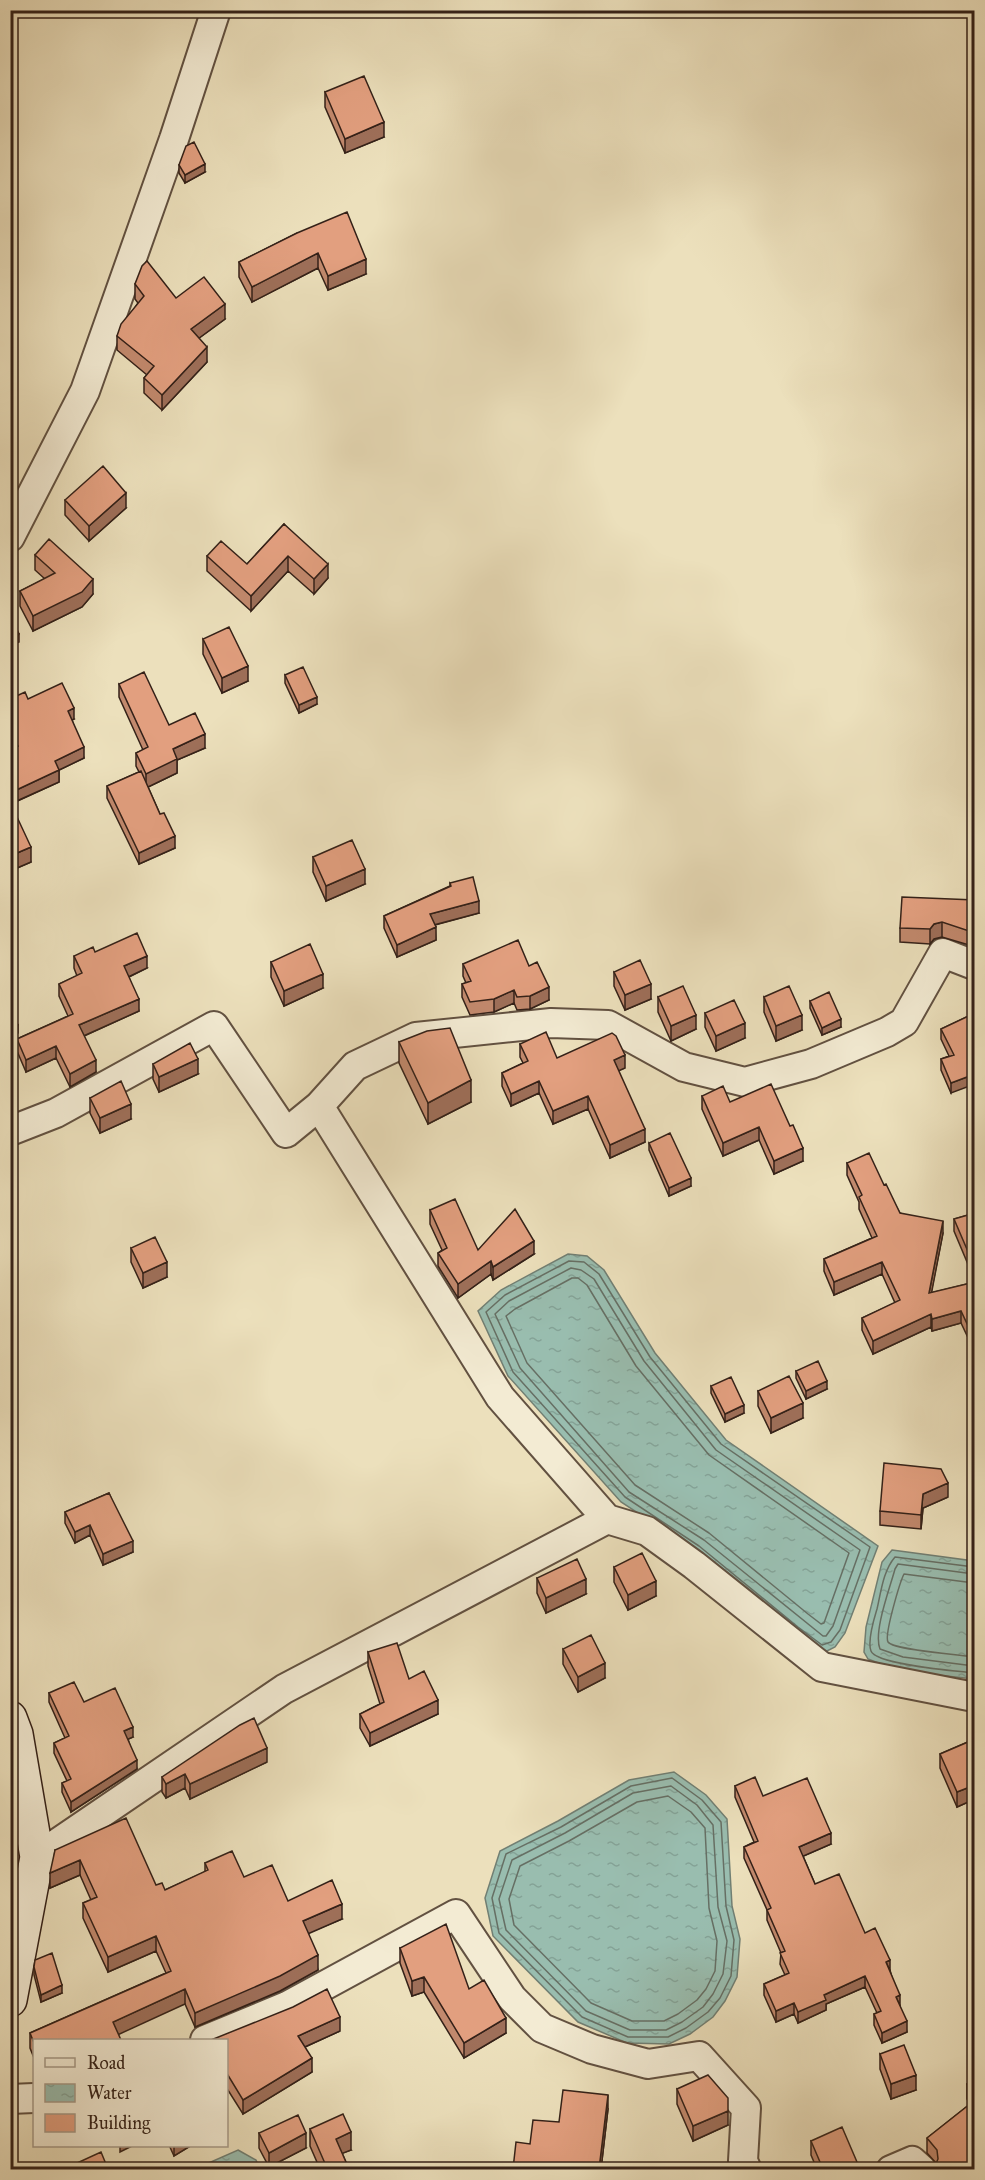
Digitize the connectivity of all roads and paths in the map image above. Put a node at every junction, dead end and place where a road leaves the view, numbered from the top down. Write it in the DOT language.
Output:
graph roads {
  1 [pos="216,10"];
  2 [pos="10,537"];
  3 [pos="975,965"];
  4 [pos="319,1106"];
  5 [pos="10,1131"];
  6 [pos="607,1519"];
  7 [pos="975,1697"];
  8 [pos="10,1718"];
  9 [pos="37,1857"];
  10 [pos="10,2000"];
  11 [pos="207,2039"];
  12 [pos="33,2098"];
  13 [pos="10,2099"];
  14 [pos="747,2169"];
  15 [pos="891,2169"];
  16 [pos="922,2169"];
  1 -- 2 [label="street"];
  3 -- 4 [label="street"];
  4 -- 5 [label="street"];
  4 -- 6 [label="street"];
  6 -- 7 [label="street"];
  6 -- 9 [label="street"];
  8 -- 9 [label="main road"];
  9 -- 10 [label="main road"];
  11 -- 14 [label="street"];
  12 -- 13 [label="street"];
  15 -- 16 [label="street"];
}
